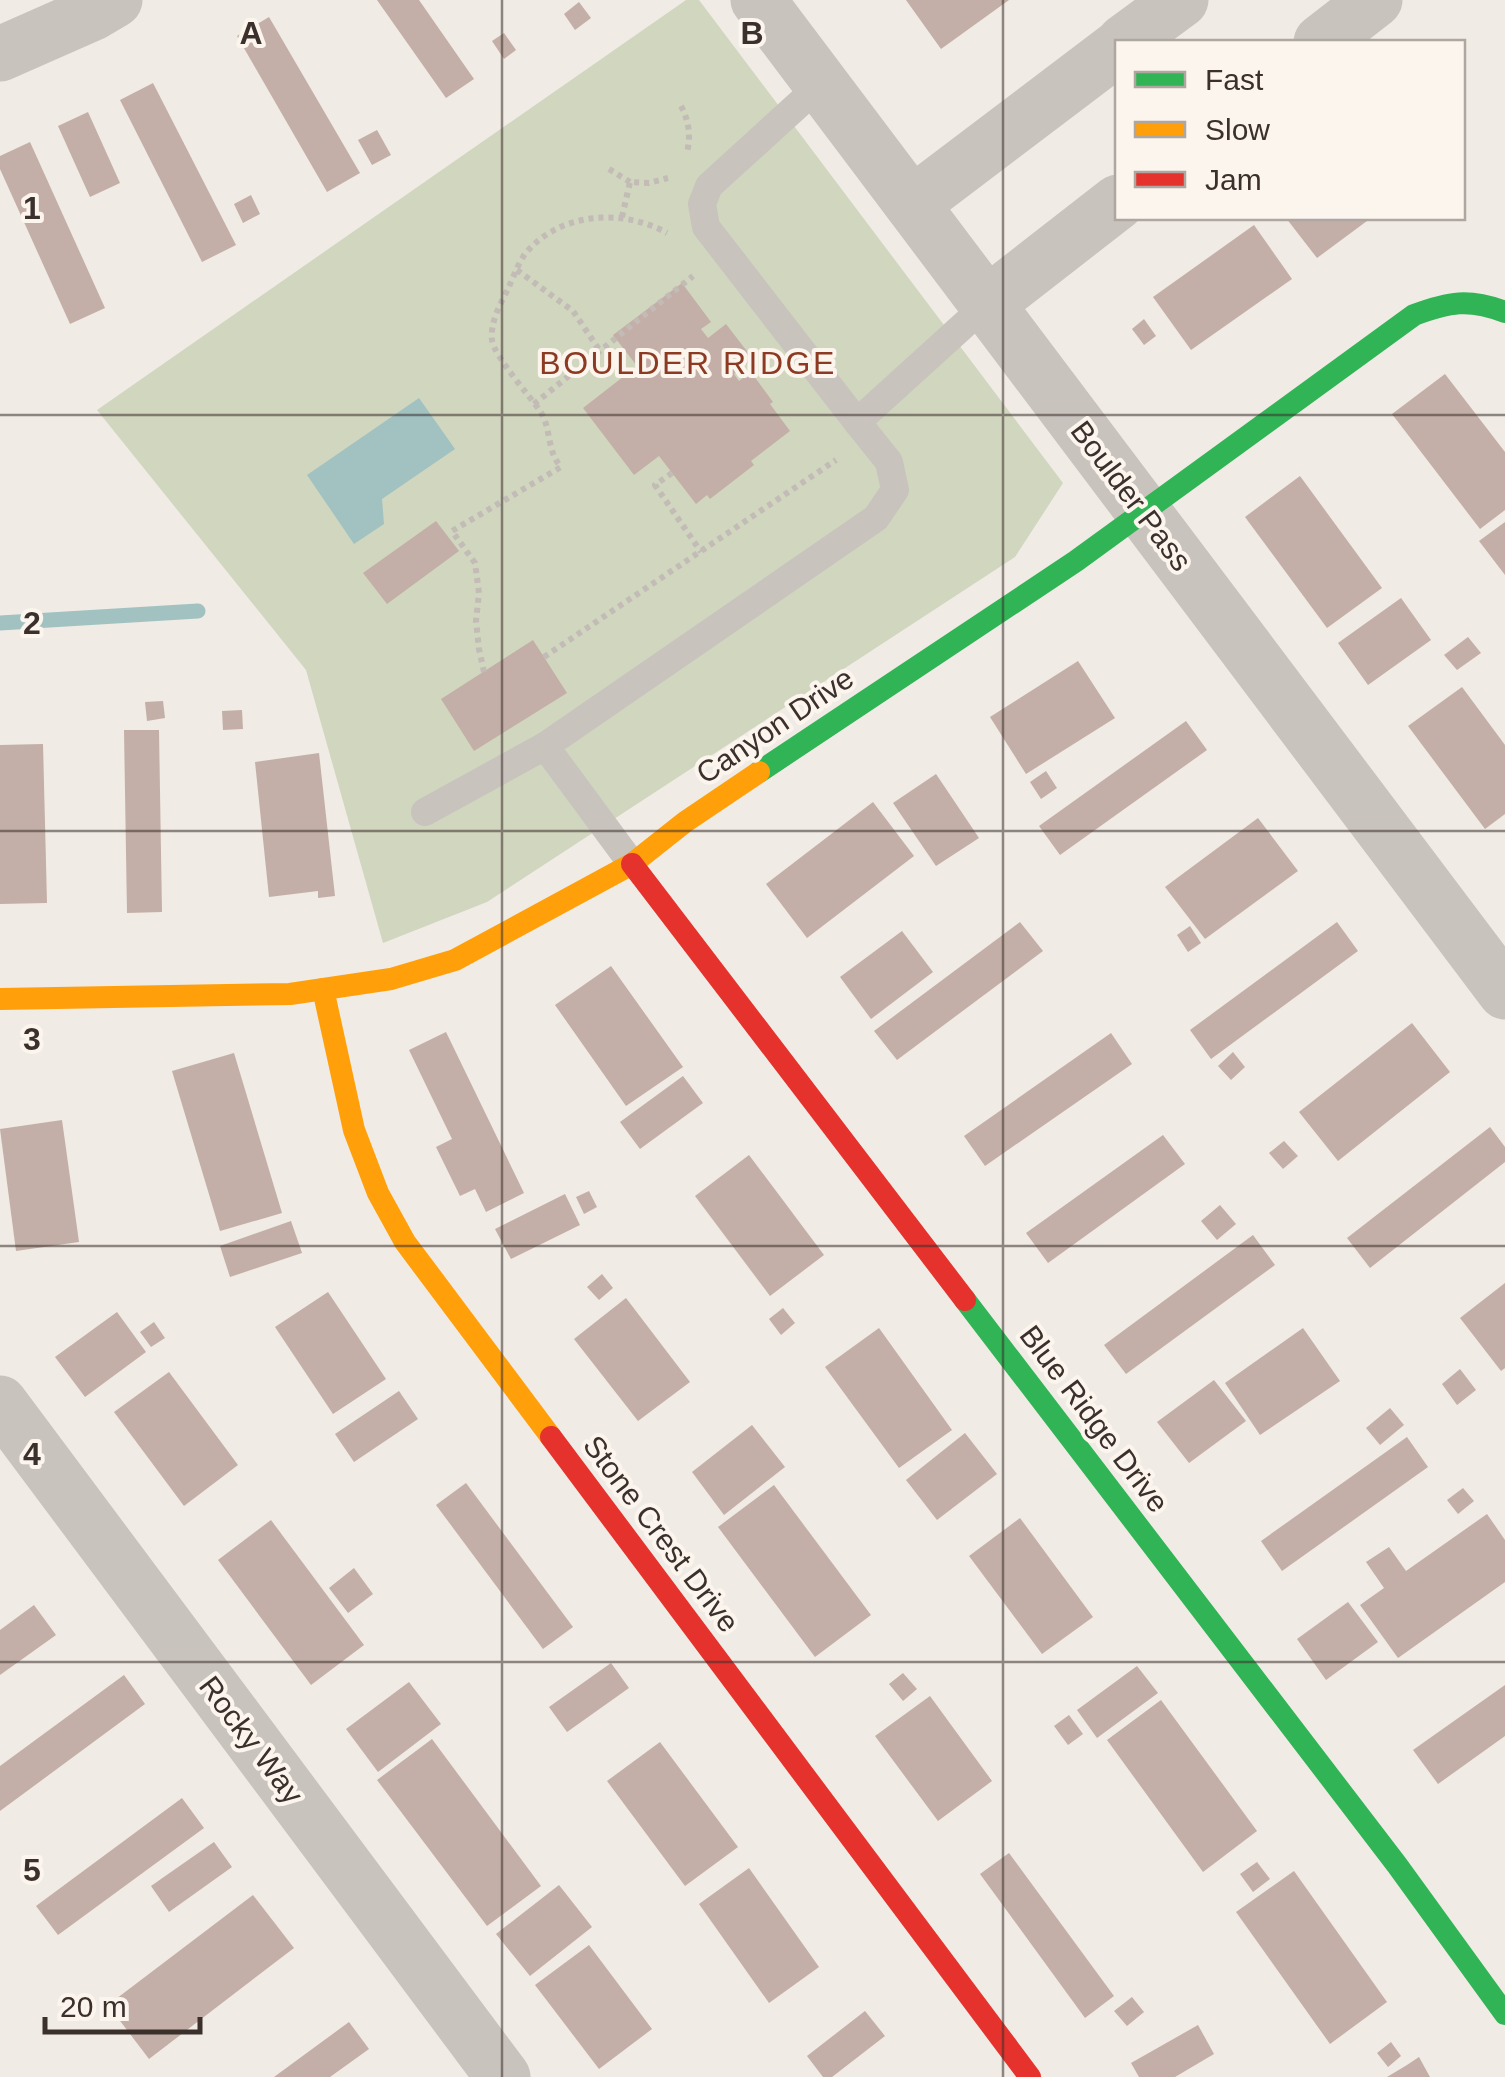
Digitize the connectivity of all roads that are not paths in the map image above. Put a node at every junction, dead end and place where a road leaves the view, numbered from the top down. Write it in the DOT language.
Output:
graph roads {
  1 [pos="116,0"];
  2 [pos="758,0"];
  3 [pos="1181,0"];
  4 [pos="1375,0"];
  5 [pos="1127,40"];
  6 [pos="1323,40"];
  7 [pos="1115,50"];
  8 [pos="0,54"];
  9 [pos="822,84"];
  10 [pos="912,204"];
  11 [pos="1115,204"];
  12 [pos="986,304"];
  13 [pos="1505,312"];
  14 [pos="857,422"];
  15 [pos="1143,512"];
  16 [pos="546,746"];
  17 [pos="425,812"];
  18 [pos="632,864"];
  19 [pos="323,989"];
  20 [pos="1505,992"];
  21 [pos="0,1000"];
  22 [pos="0,1404"];
  23 [pos="1505,2014"];
  24 [pos="503,2077"];
  25 [pos="1030,2077"];
  1 -- 8 [label="street"];
  2 -- 9 [label="street, Boulder Pass"];
  3 -- 5 [label="street"];
  4 -- 6 [label="street"];
  7 -- 10 [label="street"];
  9 -- 10 [label="street, Boulder Pass"];
  9 -- 14 [label="lane"];
  10 -- 12 [label="street, Boulder Pass"];
  11 -- 12 [label="street"];
  12 -- 14 [label="lane"];
  12 -- 15 [label="street, Boulder Pass"];
  13 -- 15 [label="street, Canyon Drive"];
  14 -- 16 [label="lane"];
  15 -- 18 [label="street, Canyon Drive"];
  15 -- 20 [label="street, Boulder Pass"];
  16 -- 17 [label="lane"];
  16 -- 18 [label="lane"];
  18 -- 19 [label="street, Canyon Drive"];
  18 -- 23 [label="street, Blue Ridge Drive"];
  19 -- 21 [label="street, Canyon Drive"];
  19 -- 25 [label="street, Stone Crest Drive"];
  22 -- 24 [label="street, Rocky Way"];
}
